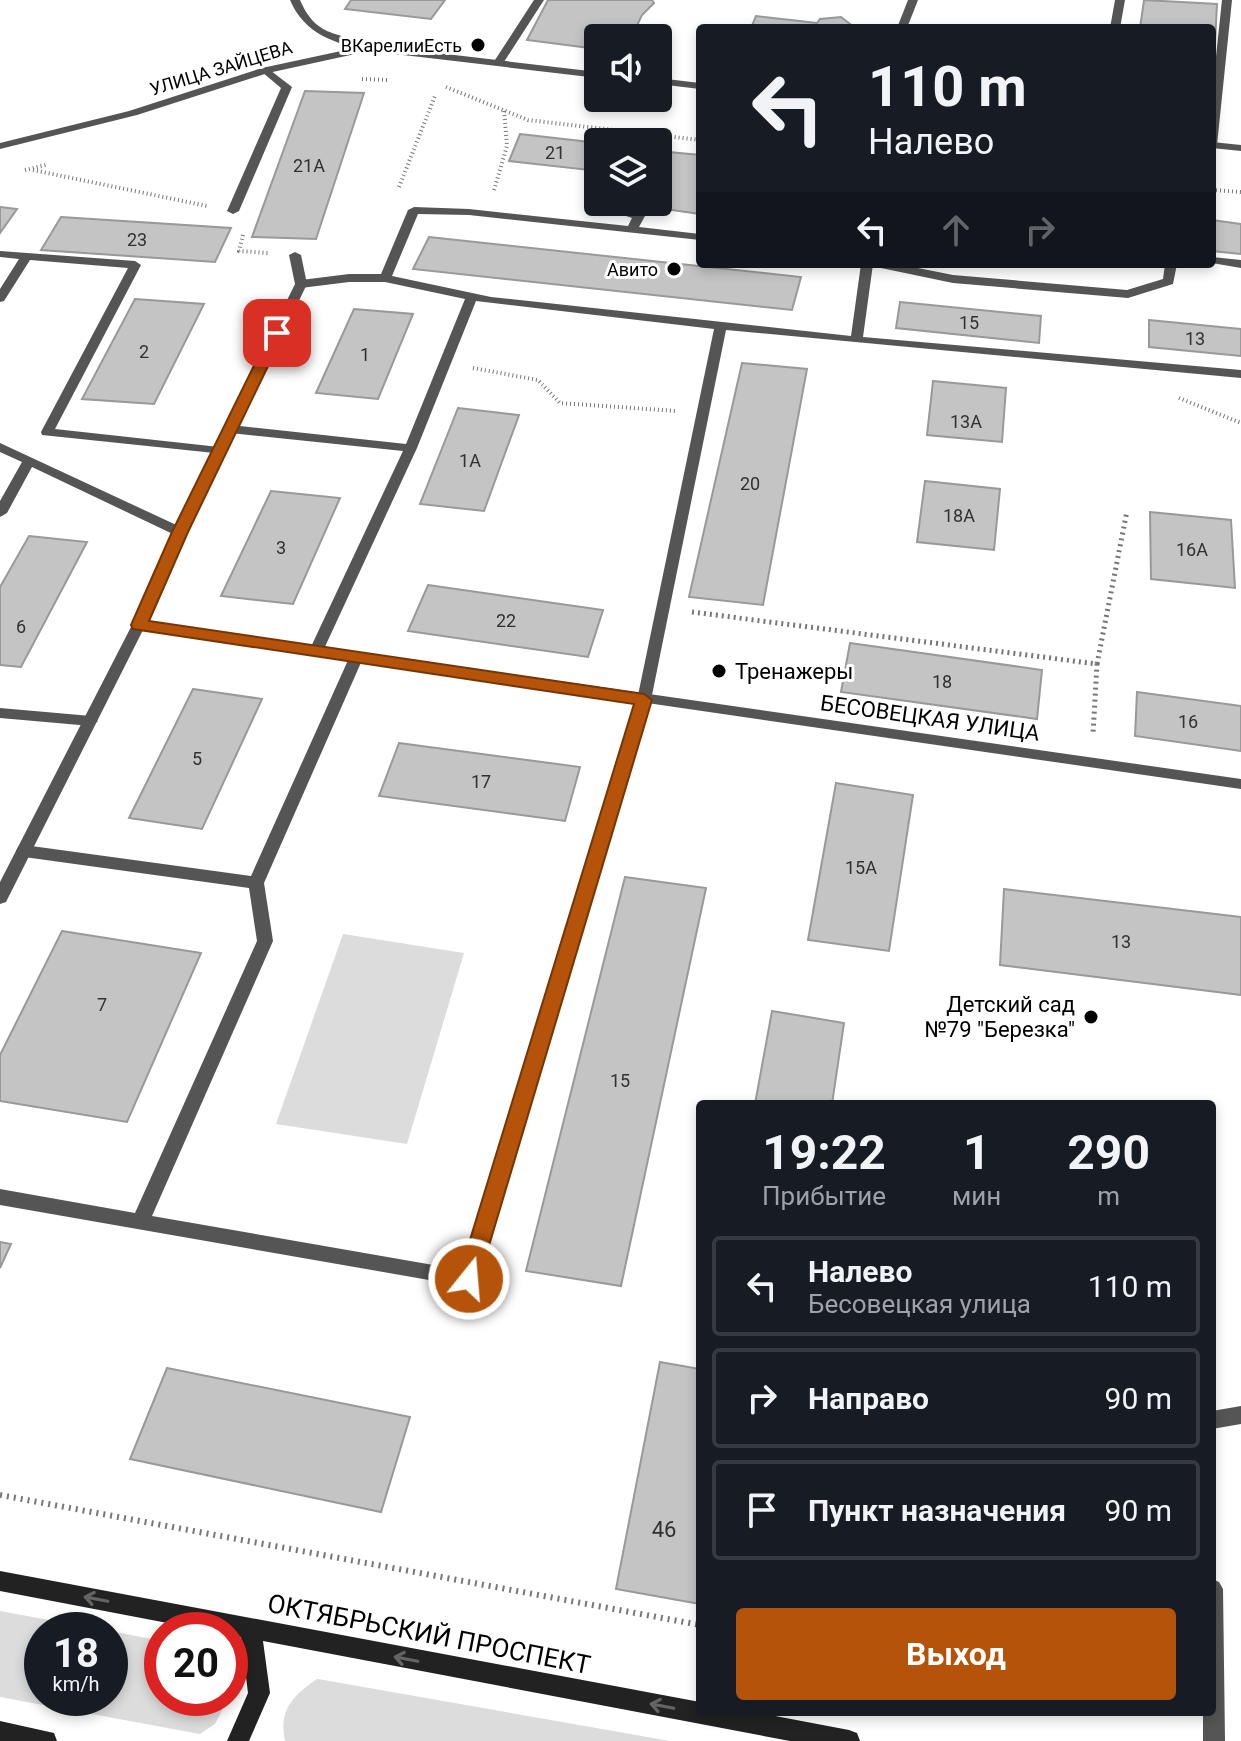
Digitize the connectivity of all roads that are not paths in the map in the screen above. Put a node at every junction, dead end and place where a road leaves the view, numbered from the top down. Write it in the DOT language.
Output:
graph roads {
  1 [pos="295,0"];
  2 [pos="539,0"];
  3 [pos="913,0"];
  4 [pos="1120,0"];
  5 [pos="1227,0"];
  6 [pos="904,24"];
  7 [pos="1116,24"];
  8 [pos="369,48"];
  9 [pos="498,63"];
  10 [pos="266,70"];
  11 [pos="584,73"];
  12 [pos="672,83"];
  13 [pos="696,86"];
  14 [pos="1216,106"];
  15 [pos="1216,145"];
  16 [pos="0,146"];
  17 [pos="1241,148"];
  18 [pos="233,211"];
  19 [pos="639,216"];
  20 [pos="632,230"];
  21 [pos="696,237"];
  22 [pos="0,254"];
  23 [pos="295,255"];
  24 [pos="27,256"];
  25 [pos="1216,261"];
  26 [pos="1241,264"];
  27 [pos="866,268"];
  28 [pos="900,268"];
  29 [pos="954,268"];
  30 [pos="1171,268"];
  31 [pos="385,278"];
  32 [pos="953,279"];
  33 [pos="301,284"];
  34 [pos="0,298"];
  35 [pos="471,299"];
  36 [pos="721,326"];
  37 [pos="856,340"];
  38 [pos="1241,374"];
  39 [pos="230,429"];
  40 [pos="0,447"];
  41 [pos="411,448"];
  42 [pos="219,451"];
  43 [pos="29,461"];
  44 [pos="0,513"];
  45 [pos="180,532"];
  46 [pos="139,625"];
  47 [pos="316,651"];
  48 [pos="356,658"];
  49 [pos="644,700"];
  50 [pos="0,713"];
  51 [pos="91,721"];
  52 [pos="1241,784"];
  53 [pos="24,851"];
  54 [pos="256,883"];
  55 [pos="0,898"];
  56 [pos="0,1197"];
  57 [pos="140,1222"];
  58 [pos="1241,1415"];
  59 [pos="1216,1419"];
  60 [pos="0,1581"];
  61 [pos="251,1630"];
  62 [pos="696,1713"];
  63 [pos="714,1716"];
  64 [pos="1214,1716"];
  65 [pos="0,1732"];
  66 [pos="46,1741"];
  67 [pos="238,1741"];
  68 [pos="849,1741"];
  69 [pos="1214,1741"];
  1 -- 8 [label="street"];
  2 -- 9 [label="street"];
  3 -- 6 [label="street"];
  4 -- 7 [label="street"];
  5 -- 14 [label="street"];
  8 -- 9 [label="street, УЛИЦА ЗАЙЦЕВА"];
  8 -- 10 [label="street, УЛИЦА ЗАЙЦЕВА"];
  9 -- 11 [label="street, УЛИЦА ЗАЙЦЕВА"];
  10 -- 16 [label="street, УЛИЦА ЗАЙЦЕВА"];
  10 -- 18 [label="street"];
  12 -- 13 [label="street"];
  15 -- 17 [label="street"];
  19 -- 20 [label="street"];
  20 -- 21 [label="street"];
  20 -- 31 [label="street"];
  22 -- 24 [label="street"];
  23 -- 33 [label="street"];
  24 -- 34 [label="street"];
  24 -- 42 [label="street"];
  25 -- 26 [label="street"];
  27 -- 37 [label="street"];
  28 -- 32 [label="street"];
  29 -- 32 [label="street"];
  30 -- 32 [label="street"];
  31 -- 33 [label="street"];
  31 -- 35 [label="street"];
  33 -- 39 [label="street"];
  35 -- 36 [label="street"];
  35 -- 41 [label="street"];
  36 -- 37 [label="street"];
  36 -- 49 [label="street"];
  37 -- 38 [label="street"];
  39 -- 41 [label="street"];
  39 -- 42 [label="street"];
  40 -- 43 [label="street"];
  41 -- 47 [label="street"];
  42 -- 45 [label="street"];
  43 -- 44 [label="street"];
  43 -- 45 [label="street"];
  45 -- 46 [label="street"];
  46 -- 47 [label="street, БЕСОВЕЦКАЯ УЛИЦА"];
  46 -- 51 [label="street"];
  47 -- 48 [label="street, БЕСОВЕЦКАЯ УЛИЦА"];
  48 -- 49 [label="street, БЕСОВЕЦКАЯ УЛИЦА"];
  48 -- 54 [label="street"];
  49 -- 52 [label="street, БЕСОВЕЦКАЯ УЛИЦА"];
  49 -- 57 [label="street"];
  50 -- 51 [label="street"];
  51 -- 53 [label="street"];
  53 -- 54 [label="street"];
  53 -- 55 [label="street"];
  54 -- 57 [label="street"];
  56 -- 57 [label="street"];
  58 -- 59 [label="street"];
  61 -- 60 [label="main road, ОКТЯБРЬСКИЙ ПРОСПЕКТ, one-way"];
  62 -- 61 [label="main road, ОКТЯБРЬСКИЙ ПРОСПЕКТ, one-way"];
  61 -- 67 [label="main road"];
  68 -- 63 [label="main road, ОКТЯБРЬСКИЙ ПРОСПЕКТ, one-way"];
  64 -- 69 [label="street"];
  65 -- 66 [label="main road"];
}
